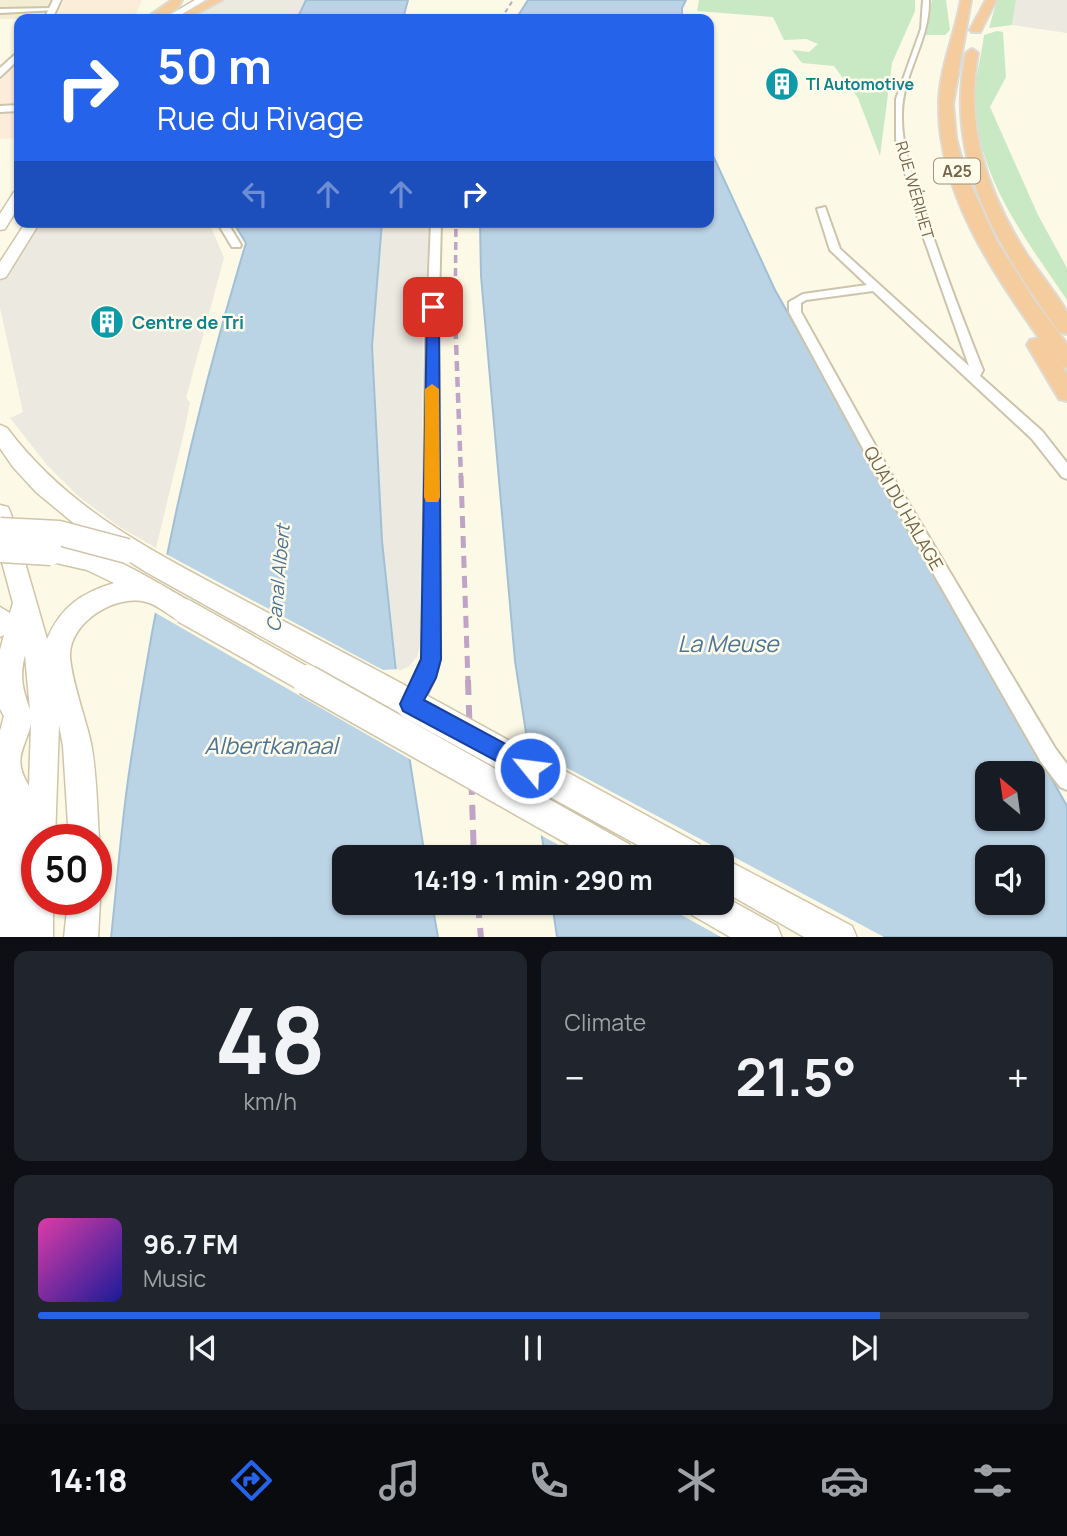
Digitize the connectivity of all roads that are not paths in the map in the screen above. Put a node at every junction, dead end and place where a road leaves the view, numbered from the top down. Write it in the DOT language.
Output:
graph roads {
  1 [pos="60,0"];
  2 [pos="177,0"];
  3 [pos="190,0"];
  4 [pos="201,0"];
  5 [pos="217,0"];
  6 [pos="926,0"];
  7 [pos="951,0"];
  8 [pos="966,0"];
  9 [pos="976,0"];
  10 [pos="992,0"];
  11 [pos="53,10"];
  12 [pos="0,11"];
  13 [pos="51,14"];
  14 [pos="159,14"];
  15 [pos="169,14"];
  16 [pos="177,14"];
  17 [pos="189,14"];
  18 [pos="969,33"];
  19 [pos="14,59"];
  20 [pos="0,74"];
  21 [pos="13,206"];
  22 [pos="822,209"];
  23 [pos="0,226"];
  24 [pos="29,228"];
  25 [pos="226,228"];
  26 [pos="436,228"];
  27 [pos="236,245"];
  28 [pos="0,248"];
  29 [pos="996,255"];
  30 [pos="1030,273"];
  31 [pos="0,274"];
  32 [pos="875,287"];
  33 [pos="1067,310"];
  34 [pos="1067,327"];
  35 [pos="1067,360"];
  36 [pos="974,375"];
  37 [pos="1067,393"];
  38 [pos="0,433"];
  39 [pos="1067,472"];
  40 [pos="0,514"];
  41 [pos="0,530"];
  42 [pos="0,550"];
  43 [pos="127,551"];
  44 [pos="148,591"];
  45 [pos="25,603"];
  46 [pos="0,619"];
  47 [pos="0,625"];
  48 [pos="4,696"];
  49 [pos="411,704"];
  50 [pos="395,729"];
  51 [pos="3,753"];
  52 [pos="1067,780"];
  53 [pos="0,806"];
  54 [pos="23,824"];
  55 [pos="41,824"];
  56 [pos="83,824"];
  57 [pos="600,845"];
  58 [pos="669,845"];
  59 [pos="21,869"];
  60 [pos="21,878"];
  61 [pos="734,880"];
  62 [pos="31,915"];
  63 [pos="83,915"];
  64 [pos="726,915"];
  65 [pos="11,937"];
  66 [pos="36,937"];
  67 [pos="81,937"];
  68 [pos="765,937"];
  69 [pos="840,937"];
  1 -- 11 [label="street"];
  2 -- 14 [label="highway"];
  3 -- 15 [label="main road"];
  4 -- 16 [label="main road"];
  5 -- 17 [label="highway"];
  6 -- 36 [label="street, RUE WÉRIHET"];
  7 -- 18 [label="highway"];
  8 -- 18 [label="highway, A25"];
  9 -- 18 [label="highway, A25"];
  10 -- 18 [label="highway"];
  11 -- 12 [label="street"];
  11 -- 13 [label="street"];
  18 -- 29 [label="highway, A25"];
  18 -- 30 [label="highway, A25"];
  19 -- 20 [label="street"];
  21 -- 23 [label="main road"];
  21 -- 28 [label="main road"];
  22 -- 32 [label="street"];
  24 -- 31 [label="main road"];
  25 -- 27 [label="street"];
  26 -- 49 [label="street"];
  29 -- 35 [label="highway, A25"];
  29 -- 37 [label="highway, A25"];
  30 -- 33 [label="highway, A25"];
  30 -- 34 [label="highway, A25"];
  32 -- 36 [label="street"];
  32 -- 52 [label="street, QUAI DU HALAGE"];
  36 -- 39 [label="street"];
  38 -- 43 [label="main road"];
  40 -- 45 [label="main road"];
  41 -- 43 [label="main road, bridge"];
  42 -- 44 [label="main road, bridge"];
  43 -- 49 [label="main road"];
  44 -- 50 [label="main road, bridge"];
  44 -- 56 [label="main road"];
  45 -- 48 [label="main road"];
  45 -- 55 [label="main road"];
  46 -- 47 [label="main road"];
  48 -- 51 [label="main road"];
  49 -- 50 [label="street"];
  49 -- 58 [label="main road, bridge"];
  50 -- 57 [label="main road, bridge"];
  51 -- 54 [label="main road"];
  53 -- 59 [label="main road"];
  60 -- 65 [label="main road"];
  61 -- 69 [label="main road"];
  62 -- 66 [label="main road"];
  63 -- 67 [label="main road"];
  64 -- 68 [label="main road"];
}
